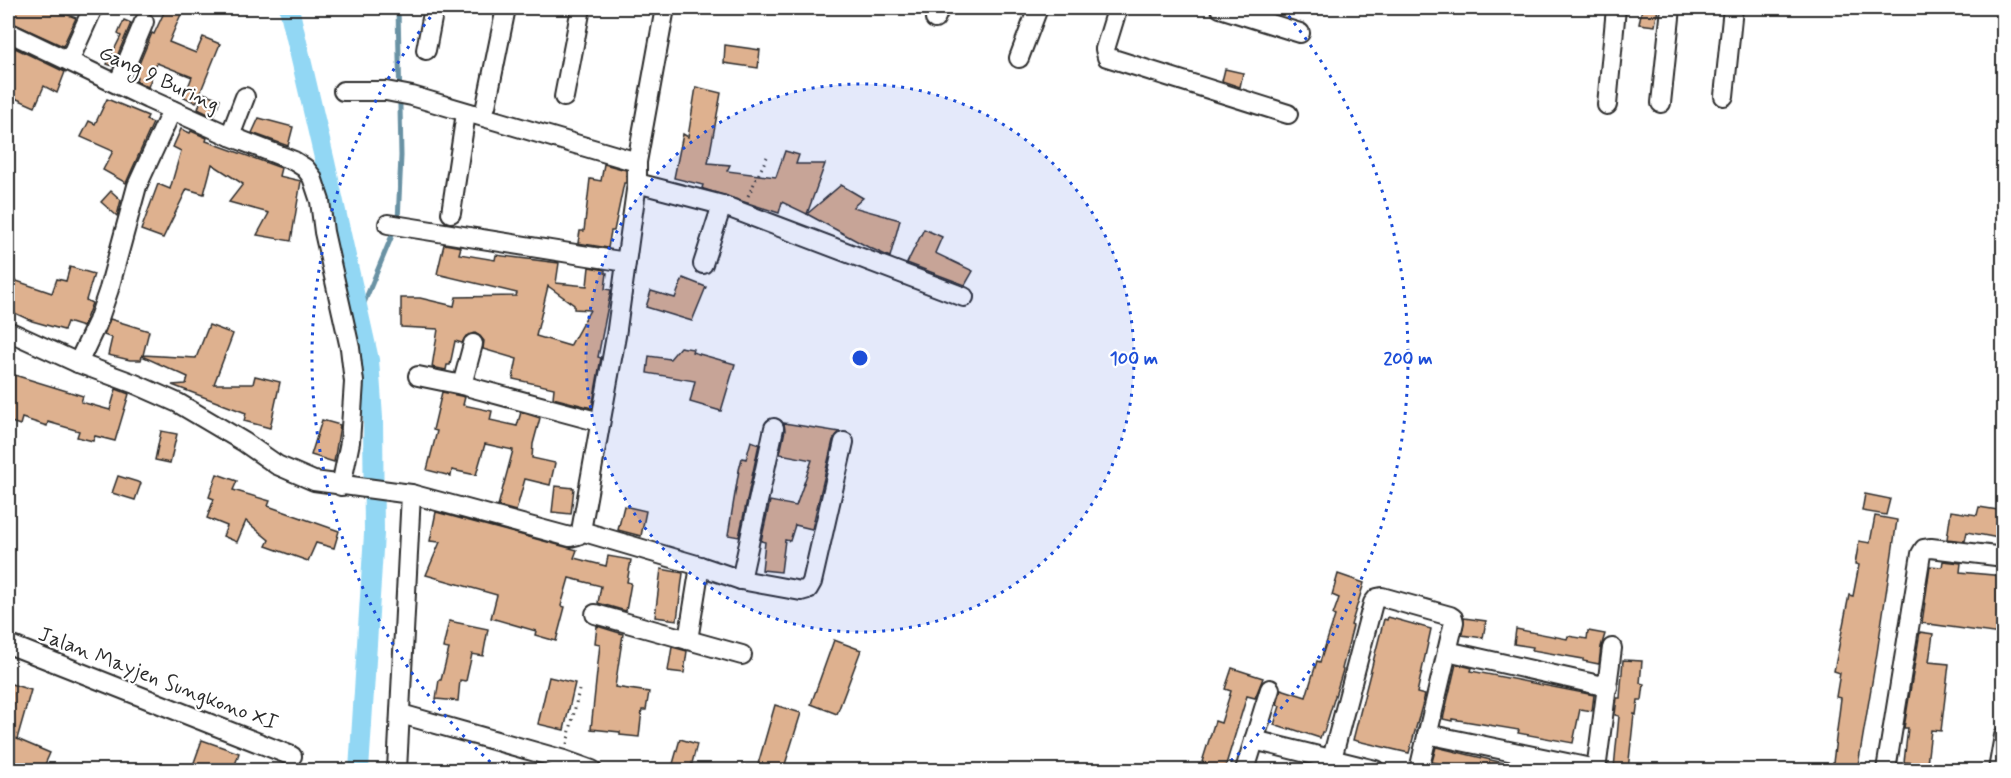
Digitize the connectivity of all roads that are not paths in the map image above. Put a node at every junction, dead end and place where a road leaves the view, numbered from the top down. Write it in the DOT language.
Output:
graph roads {
  1 [pos="93,8"];
  2 [pos="434,8"];
  3 [pos="506,8"];
  4 [pos="581,8"];
  5 [pos="665,8"];
  6 [pos="1038,8"];
  7 [pos="1116,8"];
  8 [pos="1220,8"];
  9 [pos="1616,8"];
  10 [pos="1671,8"];
  11 [pos="1733,8"];
  12 [pos="144,22"];
  13 [pos="1300,33"];
  14 [pos="8,35"];
  15 [pos="426,50"];
  16 [pos="1019,58"];
  17 [pos="69,61"];
  18 [pos="118,84"];
  19 [pos="343,91"];
  20 [pos="1724,96"];
  21 [pos="245,97"];
  22 [pos="564,97"];
  23 [pos="1661,103"];
  24 [pos="1607,105"];
  25 [pos="486,106"];
  26 [pos="172,110"];
  27 [pos="466,113"];
  28 [pos="1288,114"];
  29 [pos="230,136"];
  30 [pos="637,162"];
  31 [pos="637,183"];
  32 [pos="722,205"];
  33 [pos="451,213"];
  34 [pos="396,226"];
  35 [pos="626,262"];
  36 [pos="703,264"];
  37 [pos="964,297"];
  38 [pos="8,332"];
  39 [pos="473,344"];
  40 [pos="78,363"];
  41 [pos="418,376"];
  42 [pos="462,385"];
  43 [pos="600,422"];
  44 [pos="774,428"];
  45 [pos="844,442"];
  46 [pos="343,486"];
  47 [pos="404,493"];
  48 [pos="581,531"];
  49 [pos="2004,557"];
  50 [pos="700,566"];
  51 [pos="741,580"];
  52 [pos="595,614"];
  53 [pos="688,640"];
  54 [pos="8,644"];
  55 [pos="1612,648"];
  56 [pos="1448,651"];
  57 [pos="742,655"];
  58 [pos="1608,687"];
  59 [pos="1270,689"];
  60 [pos="401,714"];
  61 [pos="1427,734"];
  62 [pos="2004,736"];
  63 [pos="1254,740"];
  64 [pos="292,756"];
  65 [pos="1330,765"];
  66 [pos="1596,770"];
  67 [pos="397,771"];
  68 [pos="592,771"];
  69 [pos="1245,771"];
  70 [pos="1375,771"];
  71 [pos="1419,771"];
  72 [pos="1886,771"];
  73 [pos="1998,771"];
  1 -- 17 [label="street"];
  2 -- 15 [label="street"];
  3 -- 25 [label="street"];
  4 -- 22 [label="street"];
  5 -- 30 [label="street"];
  6 -- 16 [label="street"];
  7 -- 28 [label="street"];
  8 -- 13 [label="street"];
  9 -- 24 [label="street"];
  10 -- 23 [label="street"];
  11 -- 20 [label="street"];
  12 -- 18 [label="street"];
  14 -- 17 [label="street, Gang 9 Buring"];
  17 -- 18 [label="street, Gang 9 Buring"];
  18 -- 26 [label="street, Gang 9 Buring"];
  19 -- 27 [label="street"];
  21 -- 29 [label="street"];
  26 -- 29 [label="street, Gang 9 Buring"];
  26 -- 40 [label="street"];
  27 -- 30 [label="street"];
  27 -- 33 [label="street"];
  29 -- 46 [label="street, Gang 9 Buring"];
  30 -- 31 [label="street"];
  31 -- 32 [label="street"];
  31 -- 35 [label="street"];
  32 -- 36 [label="street"];
  32 -- 37 [label="street"];
  34 -- 35 [label="street"];
  35 -- 43 [label="street"];
  38 -- 40 [label="street"];
  39 -- 42 [label="street"];
  40 -- 46 [label="street"];
  41 -- 42 [label="street"];
  42 -- 43 [label="street"];
  43 -- 48 [label="street"];
  44 -- 51 [label="street"];
  45 -- 51 [label="street"];
  46 -- 47 [label="street"];
  47 -- 48 [label="street"];
  47 -- 60 [label="street"];
  48 -- 50 [label="street"];
  49 -- 72 [label="street"];
  50 -- 51 [label="street"];
  50 -- 53 [label="street"];
  52 -- 53 [label="street"];
  53 -- 57 [label="street"];
  54 -- 64 [label="street, Jalan Mayjen Sungkono XI"];
  55 -- 58 [label="street"];
  56 -- 58 [label="street"];
  56 -- 61 [label="street"];
  56 -- 65 [label="street"];
  58 -- 66 [label="street"];
  59 -- 63 [label="street"];
  60 -- 67 [label="street"];
  60 -- 68 [label="street"];
  61 -- 66 [label="street"];
  61 -- 71 [label="street"];
  62 -- 73 [label="street"];
  63 -- 65 [label="street"];
  63 -- 69 [label="street"];
  65 -- 70 [label="street"];
}
